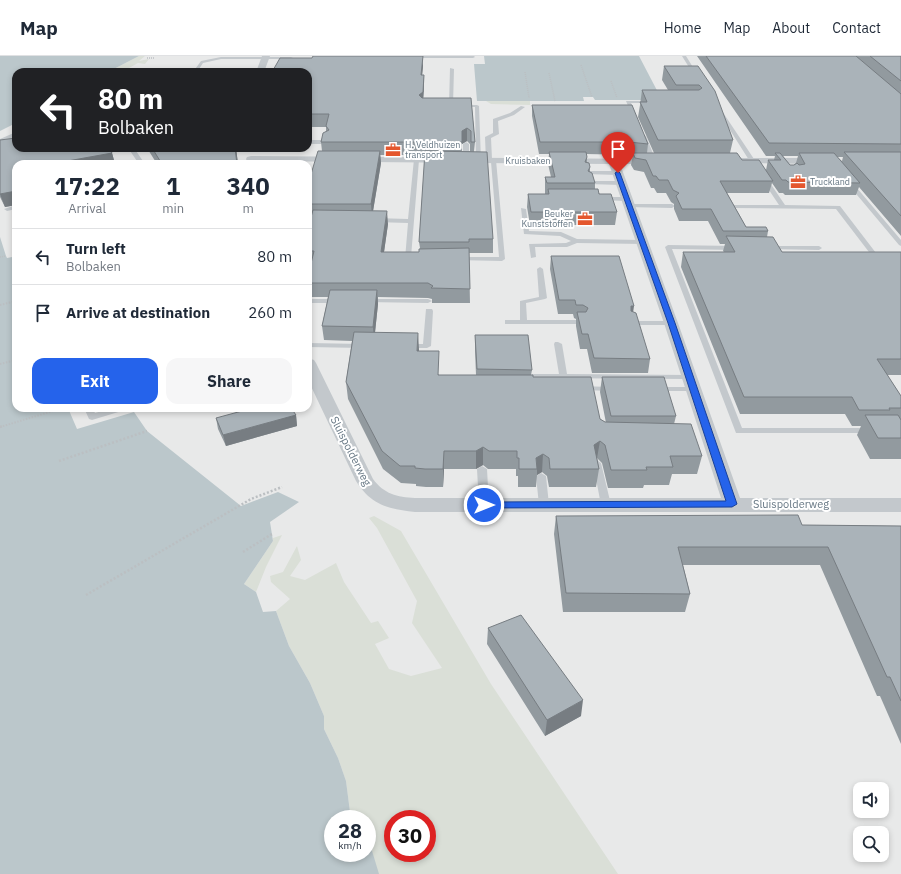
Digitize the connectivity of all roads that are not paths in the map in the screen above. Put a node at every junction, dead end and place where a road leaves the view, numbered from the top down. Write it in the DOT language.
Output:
graph roads {
  1 [pos="684,56"];
  2 [pos="266,57"];
  3 [pos="407,57"];
  4 [pos="473,57"];
  5 [pos="295,58"];
  6 [pos="198,68"];
  7 [pos="262,68"];
  8 [pos="452,68"];
  9 [pos="701,82"];
  10 [pos="658,102"];
  11 [pos="444,106"];
  12 [pos="451,106"];
  13 [pos="523,107"];
  14 [pos="718,108"];
  15 [pos="625,114"];
  16 [pos="633,114"];
  17 [pos="636,121"];
  18 [pos="639,128"];
  19 [pos="12,136"];
  20 [pos="0,141"];
  21 [pos="312,142"];
  22 [pos="326,142"];
  23 [pos="466,144"];
  24 [pos="416,160"];
  25 [pos="466,160"];
  26 [pos="487,160"];
  27 [pos="312,161"];
  28 [pos="653,161"];
  29 [pos="668,161"];
  30 [pos="722,161"];
  31 [pos="752,161"];
  32 [pos="832,161"];
  33 [pos="617,172"];
  34 [pos="587,173"];
  35 [pos="847,179"];
  36 [pos="590,183"];
  37 [pos="590,199"];
  38 [pos="628,202"];
  39 [pos="672,206"];
  40 [pos="733,207"];
  41 [pos="783,207"];
  42 [pos="12,208"];
  43 [pos="8,209"];
  44 [pos="523,209"];
  45 [pos="371,220"];
  46 [pos="411,220"];
  47 [pos="576,241"];
  48 [pos="642,242"];
  49 [pos="901,244"];
  50 [pos="748,248"];
  51 [pos="764,248"];
  52 [pos="819,248"];
  53 [pos="901,256"];
  54 [pos="533,257"];
  55 [pos="423,259"];
  56 [pos="455,259"];
  57 [pos="540,269"];
  58 [pos="312,301"];
  59 [pos="348,301"];
  60 [pos="356,301"];
  61 [pos="428,301"];
  62 [pos="429,311"];
  63 [pos="508,322"];
  64 [pos="524,322"];
  65 [pos="581,322"];
  66 [pos="633,323"];
  67 [pos="671,323"];
  68 [pos="558,344"];
  69 [pos="312,345"];
  70 [pos="372,346"];
  71 [pos="395,346"];
  72 [pos="312,371"];
  73 [pos="535,376"];
  74 [pos="563,376"];
  75 [pos="690,383"];
  76 [pos="570,388"];
  77 [pos="616,388"];
  78 [pos="647,389"];
  79 [pos="90,412"];
  80 [pos="109,412"];
  81 [pos="878,431"];
  82 [pos="597,463"];
  83 [pos="482,469"];
  84 [pos="541,476"];
  85 [pos="732,504"];
  86 [pos="484,505"];
  87 [pos="544,505"];
  88 [pos="606,505"];
  89 [pos="901,505"];
  1 -- 9 [label="lane"];
  2 -- 5 [label="lane"];
  2 -- 6 [label="lane"];
  2 -- 7 [label="street"];
  3 -- 4 [label="lane"];
  8 -- 12 [label="lane"];
  10 -- 16 [label="lane"];
  11 -- 12 [label="lane"];
  12 -- 26 [label="lane"];
  13 -- 26 [label="lane"];
  14 -- 31 [label="lane"];
  15 -- 16 [label="lane"];
  16 -- 17 [label="lane"];
  18 -- 28 [label="lane"];
  19 -- 20 [label="lane"];
  21 -- 22 [label="lane"];
  23 -- 25 [label="lane"];
  24 -- 25 [label="street, Kruisbaken"];
  24 -- 27 [label="street, Kruisbaken"];
  24 -- 46 [label="lane"];
  25 -- 26 [label="street, Kruisbaken"];
  26 -- 33 [label="street, Kruisbaken"];
  26 -- 56 [label="lane"];
  28 -- 29 [label="street, Kruisbaken"];
  28 -- 33 [label="street, Kruisbaken"];
  30 -- 31 [label="street"];
  31 -- 32 [label="street"];
  31 -- 41 [label="lane"];
  33 -- 34 [label="lane"];
  33 -- 36 [label="lane"];
  33 -- 38 [label="street"];
  35 -- 49 [label="lane"];
  37 -- 38 [label="lane"];
  38 -- 39 [label="lane"];
  38 -- 48 [label="street"];
  40 -- 41 [label="lane"];
  41 -- 53 [label="lane"];
  42 -- 43 [label="lane"];
  44 -- 47 [label="lane"];
  45 -- 46 [label="lane"];
  46 -- 55 [label="lane"];
  47 -- 48 [label="lane"];
  47 -- 54 [label="lane"];
  48 -- 67 [label="street"];
  50 -- 81 [label="lane"];
  51 -- 52 [label="lane"];
  57 -- 64 [label="lane"];
  58 -- 59 [label="lane"];
  60 -- 61 [label="lane"];
  62 -- 71 [label="lane"];
  63 -- 64 [label="lane"];
  64 -- 65 [label="lane"];
  66 -- 67 [label="lane"];
  67 -- 75 [label="street"];
  68 -- 74 [label="lane"];
  69 -- 70 [label="lane"];
  72 -- 86 [label="street, Sluispolderweg"];
  73 -- 74 [label="lane"];
  74 -- 75 [label="lane"];
  75 -- 78 [label="lane"];
  75 -- 85 [label="street"];
  76 -- 77 [label="lane"];
  79 -- 80 [label="lane"];
  82 -- 88 [label="lane"];
  83 -- 86 [label="lane"];
  84 -- 87 [label="lane"];
  85 -- 88 [label="street, Sluispolderweg"];
  85 -- 89 [label="street, Sluispolderweg"];
  86 -- 87 [label="street, Sluispolderweg"];
  87 -- 88 [label="street, Sluispolderweg"];
}
